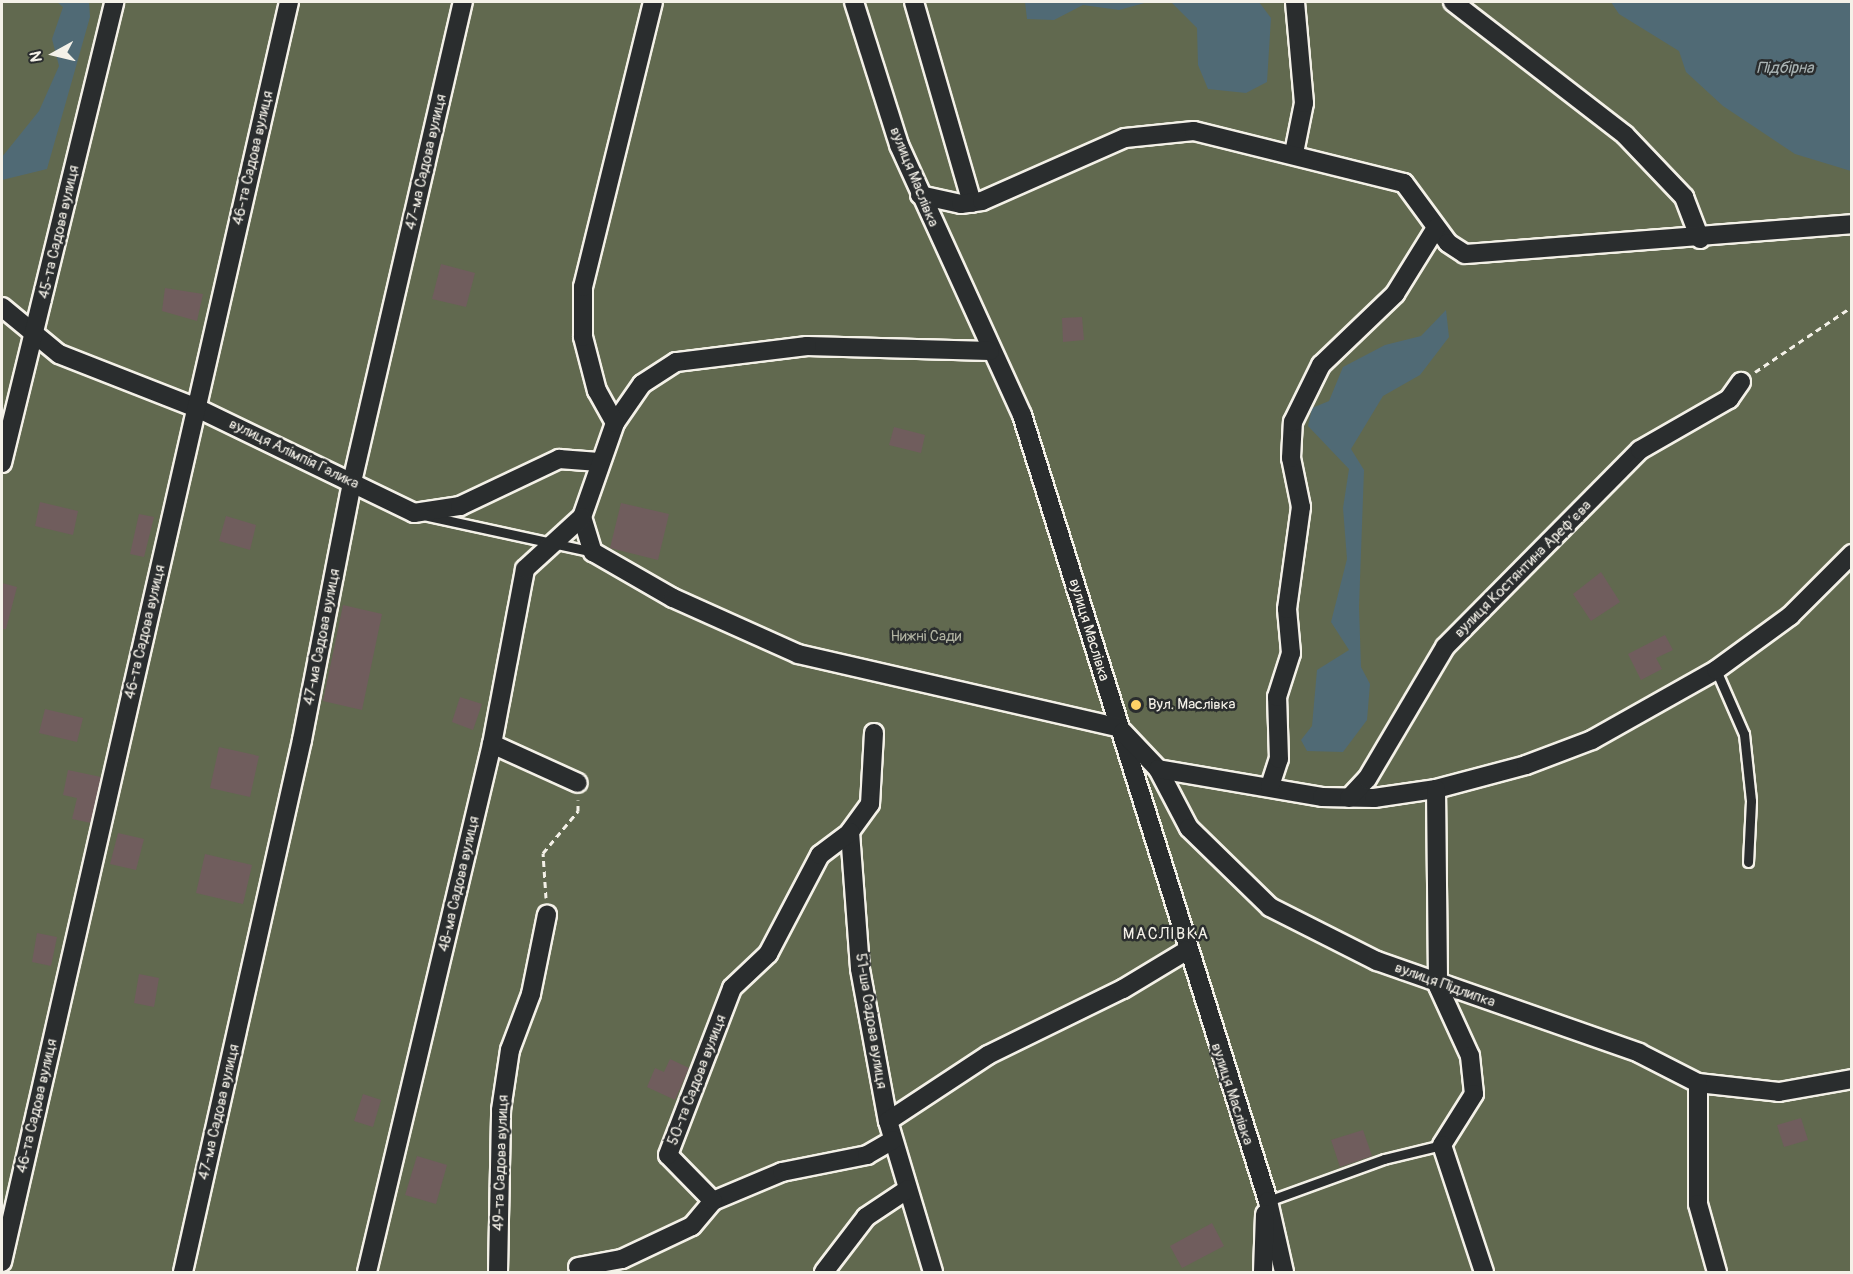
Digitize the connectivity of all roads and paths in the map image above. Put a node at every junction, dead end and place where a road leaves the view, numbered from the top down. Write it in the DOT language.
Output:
graph roads {
  1 [pos="114,2"];
  2 [pos="289,2"];
  3 [pos="463,2"];
  4 [pos="653,2"];
  5 [pos="854,2"];
  6 [pos="914,2"];
  7 [pos="1295,2"];
  8 [pos="1453,2"];
  9 [pos="1294,153"];
  10 [pos="920,195"];
  11 [pos="972,203"];
  12 [pos="1851,224"];
  13 [pos="1436,228"];
  14 [pos="1700,239"];
  15 [pos="2,307"];
  16 [pos="1850,308"];
  17 [pos="34,336"];
  18 [pos="990,351"];
  19 [pos="1741,382"];
  20 [pos="197,408"];
  21 [pos="615,423"];
  22 [pos="599,462"];
  23 [pos="2,463"];
  24 [pos="352,482"];
  25 [pos="414,513"];
  26 [pos="582,517"];
  27 [pos="552,545"];
  28 [pos="593,552"];
  29 [pos="1851,554"];
  30 [pos="1716,670"];
  31 [pos="1120,728"];
  32 [pos="873,733"];
  33 [pos="492,744"];
  34 [pos="1158,770"];
  35 [pos="578,783"];
  36 [pos="1270,786"];
  37 [pos="1436,789"];
  38 [pos="1349,798"];
  39 [pos="850,832"];
  40 [pos="1748,862"];
  41 [pos="547,915"];
  42 [pos="1186,951"];
  43 [pos="1438,986"];
  44 [pos="1851,1079"];
  45 [pos="1698,1083"];
  46 [pos="888,1121"];
  47 [pos="893,1140"];
  48 [pos="1442,1145"];
  49 [pos="908,1189"];
  50 [pos="713,1201"];
  51 [pos="1268,1201"];
  52 [pos="2,1262"];
  53 [pos="579,1267"];
  54 [pos="183,1272"];
  55 [pos="367,1272"];
  56 [pos="498,1272"];
  57 [pos="824,1272"];
  58 [pos="933,1272"];
  59 [pos="1263,1272"];
  60 [pos="1284,1272"];
  61 [pos="1484,1272"];
  62 [pos="1717,1272"];
  1 -- 17 [label="street, 45-та Садова вулиця"];
  2 -- 20 [label="street, 46-та Садова вулиця"];
  3 -- 24 [label="street, 47-ма Садова вулиця"];
  4 -- 21 [label="street"];
  5 -- 10 [label="street, вулиця Маслівка"];
  6 -- 11 [label="street"];
  7 -- 9 [label="street"];
  8 -- 14 [label="street"];
  9 -- 11 [label="street"];
  9 -- 13 [label="street"];
  10 -- 11 [label="street"];
  10 -- 18 [label="street, вулиця Маслівка"];
  12 -- 14 [label="street"];
  13 -- 14 [label="street"];
  13 -- 36 [label="street"];
  15 -- 17 [label="street, вулиця Алімпія Галика"];
  16 -- 19 [label="path"];
  17 -- 20 [label="street, вулиця Алімпія Галика"];
  17 -- 23 [label="street, 45-та Садова вулиця"];
  18 -- 21 [label="street"];
  18 -- 31 [label="street, вулиця Маслівка"];
  19 -- 38 [label="street, вулиця Костянтина Арефʼєва"];
  20 -- 24 [label="street, вулиця Алімпія Галика"];
  20 -- 52 [label="street, 46-та Садова вулиця"];
  21 -- 22 [label="street"];
  22 -- 25 [label="street"];
  22 -- 26 [label="street"];
  24 -- 25 [label="street, вулиця Алімпія Галика"];
  24 -- 54 [label="street, 47-ма Садова вулиця"];
  25 -- 27 [label="lane"];
  26 -- 27 [label="street, 48-ма Садова вулиця"];
  26 -- 28 [label="street"];
  27 -- 28 [label="lane"];
  27 -- 33 [label="street, 48-ма Садова вулиця"];
  28 -- 31 [label="street"];
  29 -- 30 [label="street"];
  30 -- 37 [label="street"];
  30 -- 40 [label="lane"];
  31 -- 34 [label="street, вулиця Підлипка"];
  31 -- 42 [label="street, вулиця Маслівка"];
  32 -- 39 [label="street"];
  33 -- 35 [label="street"];
  33 -- 55 [label="street, 48-ма Садова вулиця"];
  34 -- 36 [label="street"];
  34 -- 43 [label="street, вулиця Підлипка"];
  35 -- 41 [label="path"];
  36 -- 38 [label="street"];
  37 -- 38 [label="street"];
  37 -- 43 [label="street"];
  39 -- 46 [label="street, 51-ша Садова вулиця"];
  39 -- 50 [label="street, 50-та Садова вулиця"];
  41 -- 56 [label="street, 49-та Садова вулиця"];
  42 -- 46 [label="street"];
  42 -- 51 [label="street, вулиця Маслівка"];
  43 -- 45 [label="street, вулиця Підлипка"];
  43 -- 48 [label="street"];
  44 -- 45 [label="street, вулиця Підлипка"];
  45 -- 62 [label="street"];
  46 -- 47 [label="street, 51-ша Садова вулиця"];
  47 -- 49 [label="street, 51-ша Садова вулиця"];
  47 -- 50 [label="street"];
  48 -- 51 [label="lane"];
  48 -- 61 [label="street"];
  49 -- 57 [label="street"];
  49 -- 58 [label="street, 51-ша Садова вулиця"];
  50 -- 53 [label="street"];
  51 -- 59 [label="street"];
  51 -- 60 [label="street, вулиця Маслівка"];
}
